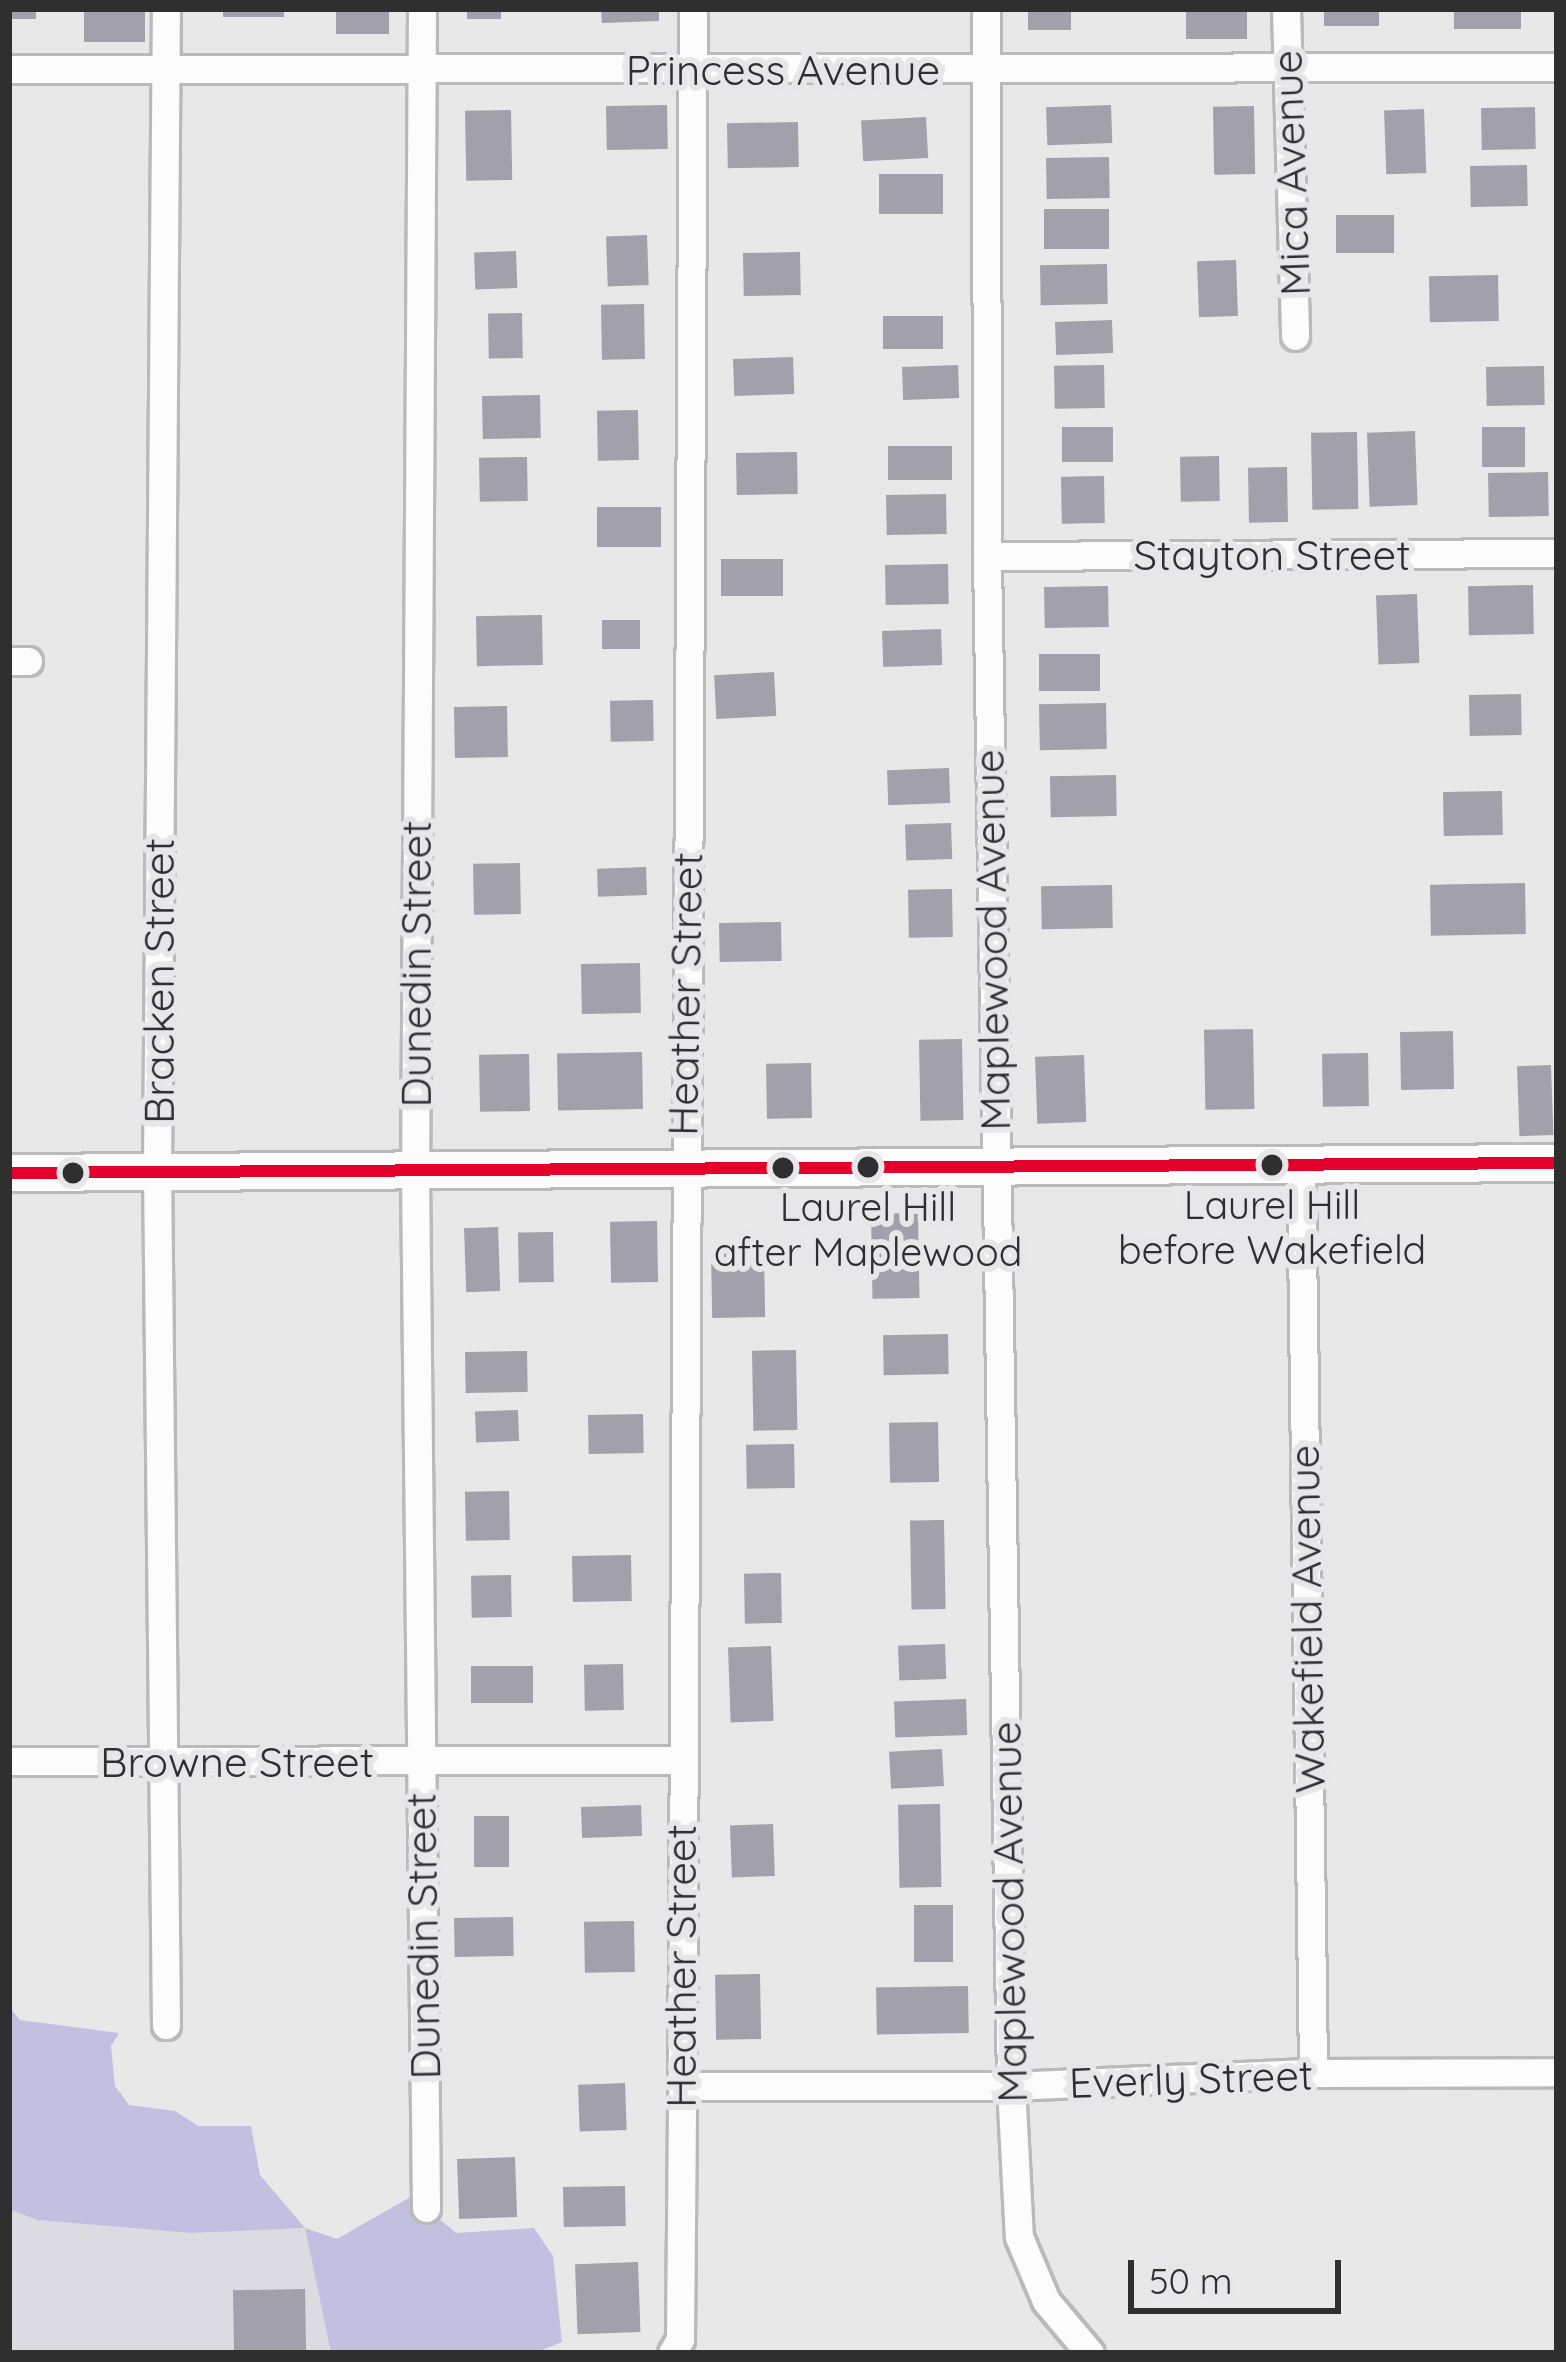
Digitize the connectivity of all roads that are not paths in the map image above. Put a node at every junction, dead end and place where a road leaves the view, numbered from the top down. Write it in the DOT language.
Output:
graph roads {
  1 [pos="166,9"];
  2 [pos="422,9"];
  3 [pos="693,9"];
  4 [pos="986,9"];
  5 [pos="1286,9"];
  6 [pos="1557,67"];
  7 [pos="1288,68"];
  8 [pos="9,69"];
  9 [pos="165,70"];
  10 [pos="421,70"];
  11 [pos="693,70"];
  12 [pos="987,70"];
  13 [pos="1295,336"];
  14 [pos="1557,553"];
  15 [pos="987,556"];
  16 [pos="1557,1162"];
  17 [pos="1301,1164"];
  18 [pos="996,1166"];
  19 [pos="683,1170"];
  20 [pos="157,1172"];
  21 [pos="415,1172"];
  22 [pos="9,1173"];
  23 [pos="680,1760"];
  24 [pos="9,1761"];
  25 [pos="422,1761"];
  26 [pos="162,1762"];
  27 [pos="166,2025"];
  28 [pos="1557,2072"];
  29 [pos="1313,2073"];
  30 [pos="682,2086"];
  31 [pos="1011,2086"];
  32 [pos="426,2208"];
  33 [pos="676,2346"];
  34 [pos="1090,2353"];
  1 -- 9 [label="street, Bracken Street"];
  2 -- 10 [label="street, Dunedin Street"];
  3 -- 11 [label="street, Heather Street"];
  4 -- 12 [label="street, Maplewood Avenue"];
  5 -- 7 [label="street, Mica Avenue"];
  6 -- 7 [label="street, Princess Avenue"];
  7 -- 12 [label="street, Princess Avenue"];
  7 -- 13 [label="street, Mica Avenue"];
  8 -- 9 [label="street, Princess Avenue"];
  9 -- 10 [label="street, Princess Avenue"];
  9 -- 20 [label="street, Bracken Street"];
  10 -- 11 [label="street, Princess Avenue"];
  10 -- 21 [label="street, Dunedin Street"];
  11 -- 12 [label="street, Princess Avenue"];
  11 -- 19 [label="street, Heather Street"];
  12 -- 15 [label="street, Maplewood Avenue"];
  14 -- 15 [label="street, Stayton Street"];
  15 -- 18 [label="street, Maplewood Avenue"];
  16 -- 17 [label="street"];
  17 -- 18 [label="street"];
  17 -- 29 [label="street, Wakefield Avenue"];
  18 -- 19 [label="street"];
  18 -- 31 [label="street, Maplewood Avenue"];
  19 -- 21 [label="street"];
  19 -- 23 [label="street, Heather Street"];
  20 -- 21 [label="street"];
  20 -- 22 [label="street"];
  20 -- 26 [label="street, Bracken Street"];
  21 -- 25 [label="street, Dunedin Street"];
  23 -- 25 [label="street, Browne Street"];
  23 -- 30 [label="street, Heather Street"];
  24 -- 26 [label="street, Browne Street"];
  25 -- 26 [label="street, Browne Street"];
  25 -- 32 [label="street, Dunedin Street"];
  26 -- 27 [label="street, Bracken Street"];
  28 -- 29 [label="street, Everly Street"];
  29 -- 31 [label="street, Everly Street"];
  30 -- 31 [label="street, Everly Street"];
  30 -- 33 [label="street, Heather Street"];
  31 -- 34 [label="street, Maplewood Avenue"];
}
